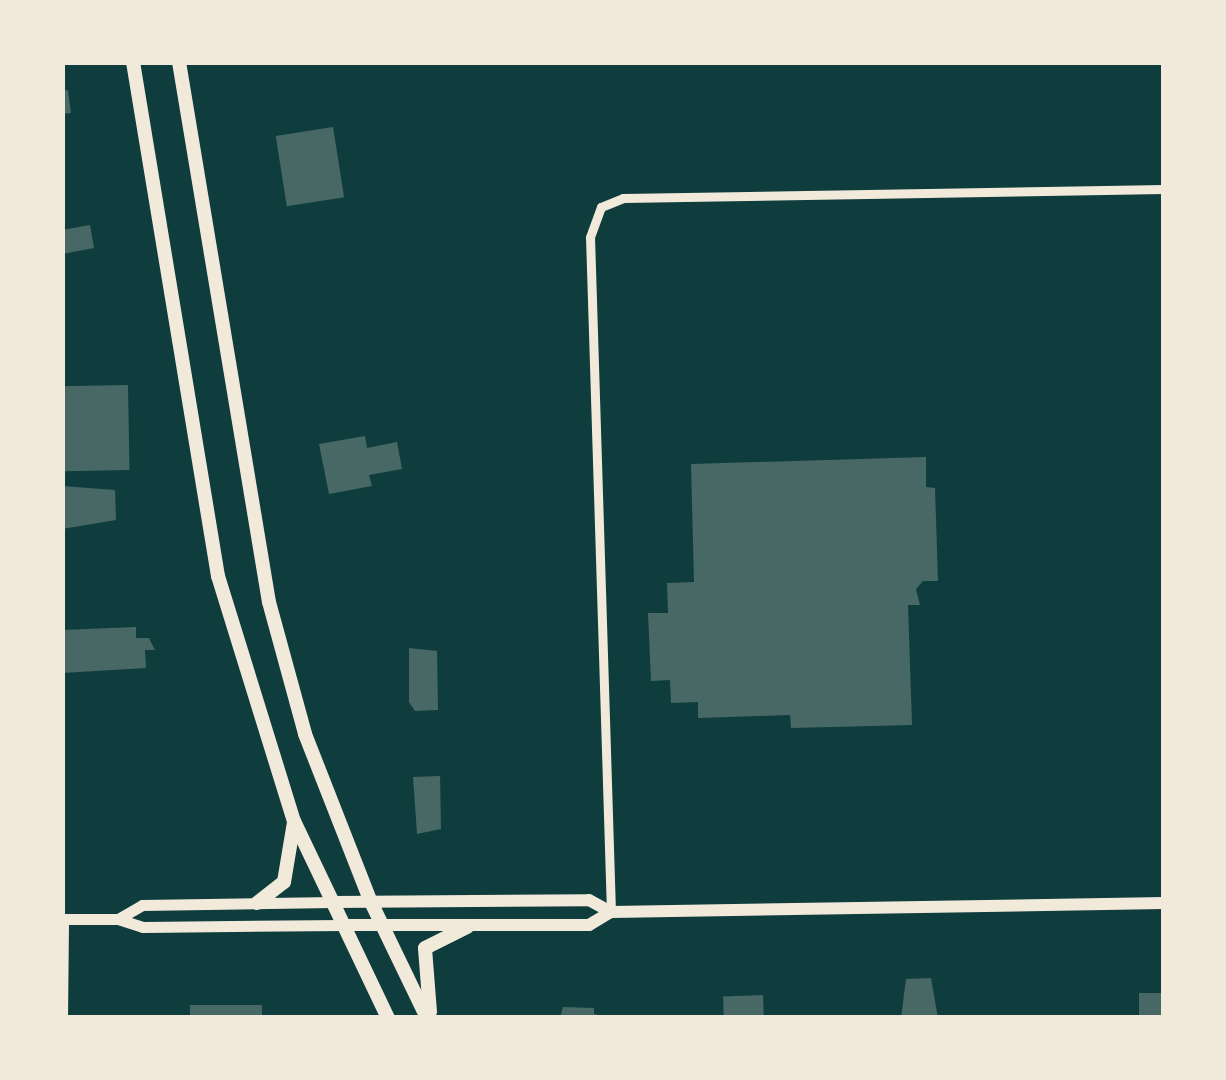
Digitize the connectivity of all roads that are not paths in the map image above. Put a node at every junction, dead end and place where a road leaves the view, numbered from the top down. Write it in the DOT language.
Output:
graph roads {
  1 [pos="133,62"];
  2 [pos="179,62"];
  3 [pos="1164,188"];
  4 [pos="294,822"];
  5 [pos="370,900"];
  6 [pos="333,902"];
  7 [pos="257,903"];
  8 [pos="1164,903"];
  9 [pos="611,912"];
  10 [pos="63,919"];
  11 [pos="118,919"];
  12 [pos="344,925"];
  13 [pos="382,925"];
  14 [pos="466,927"];
  15 [pos="63,1018"];
  16 [pos="388,1018"];
  17 [pos="429,1018"];
  1 -- 4 [label="highway"];
  2 -- 5 [label="highway"];
  3 -- 9 [label="street"];
  4 -- 6 [label="highway"];
  4 -- 7 [label="highway"];
  5 -- 6 [label="main road"];
  5 -- 9 [label="main road"];
  5 -- 13 [label="highway"];
  6 -- 7 [label="main road"];
  6 -- 12 [label="highway"];
  7 -- 11 [label="main road"];
  8 -- 9 [label="main road"];
  9 -- 14 [label="main road"];
  10 -- 11 [label="main road"];
  10 -- 15 [label="street"];
  11 -- 12 [label="main road"];
  12 -- 13 [label="main road"];
  12 -- 16 [label="highway"];
  13 -- 14 [label="main road"];
  13 -- 17 [label="highway"];
  14 -- 17 [label="highway"];
}
